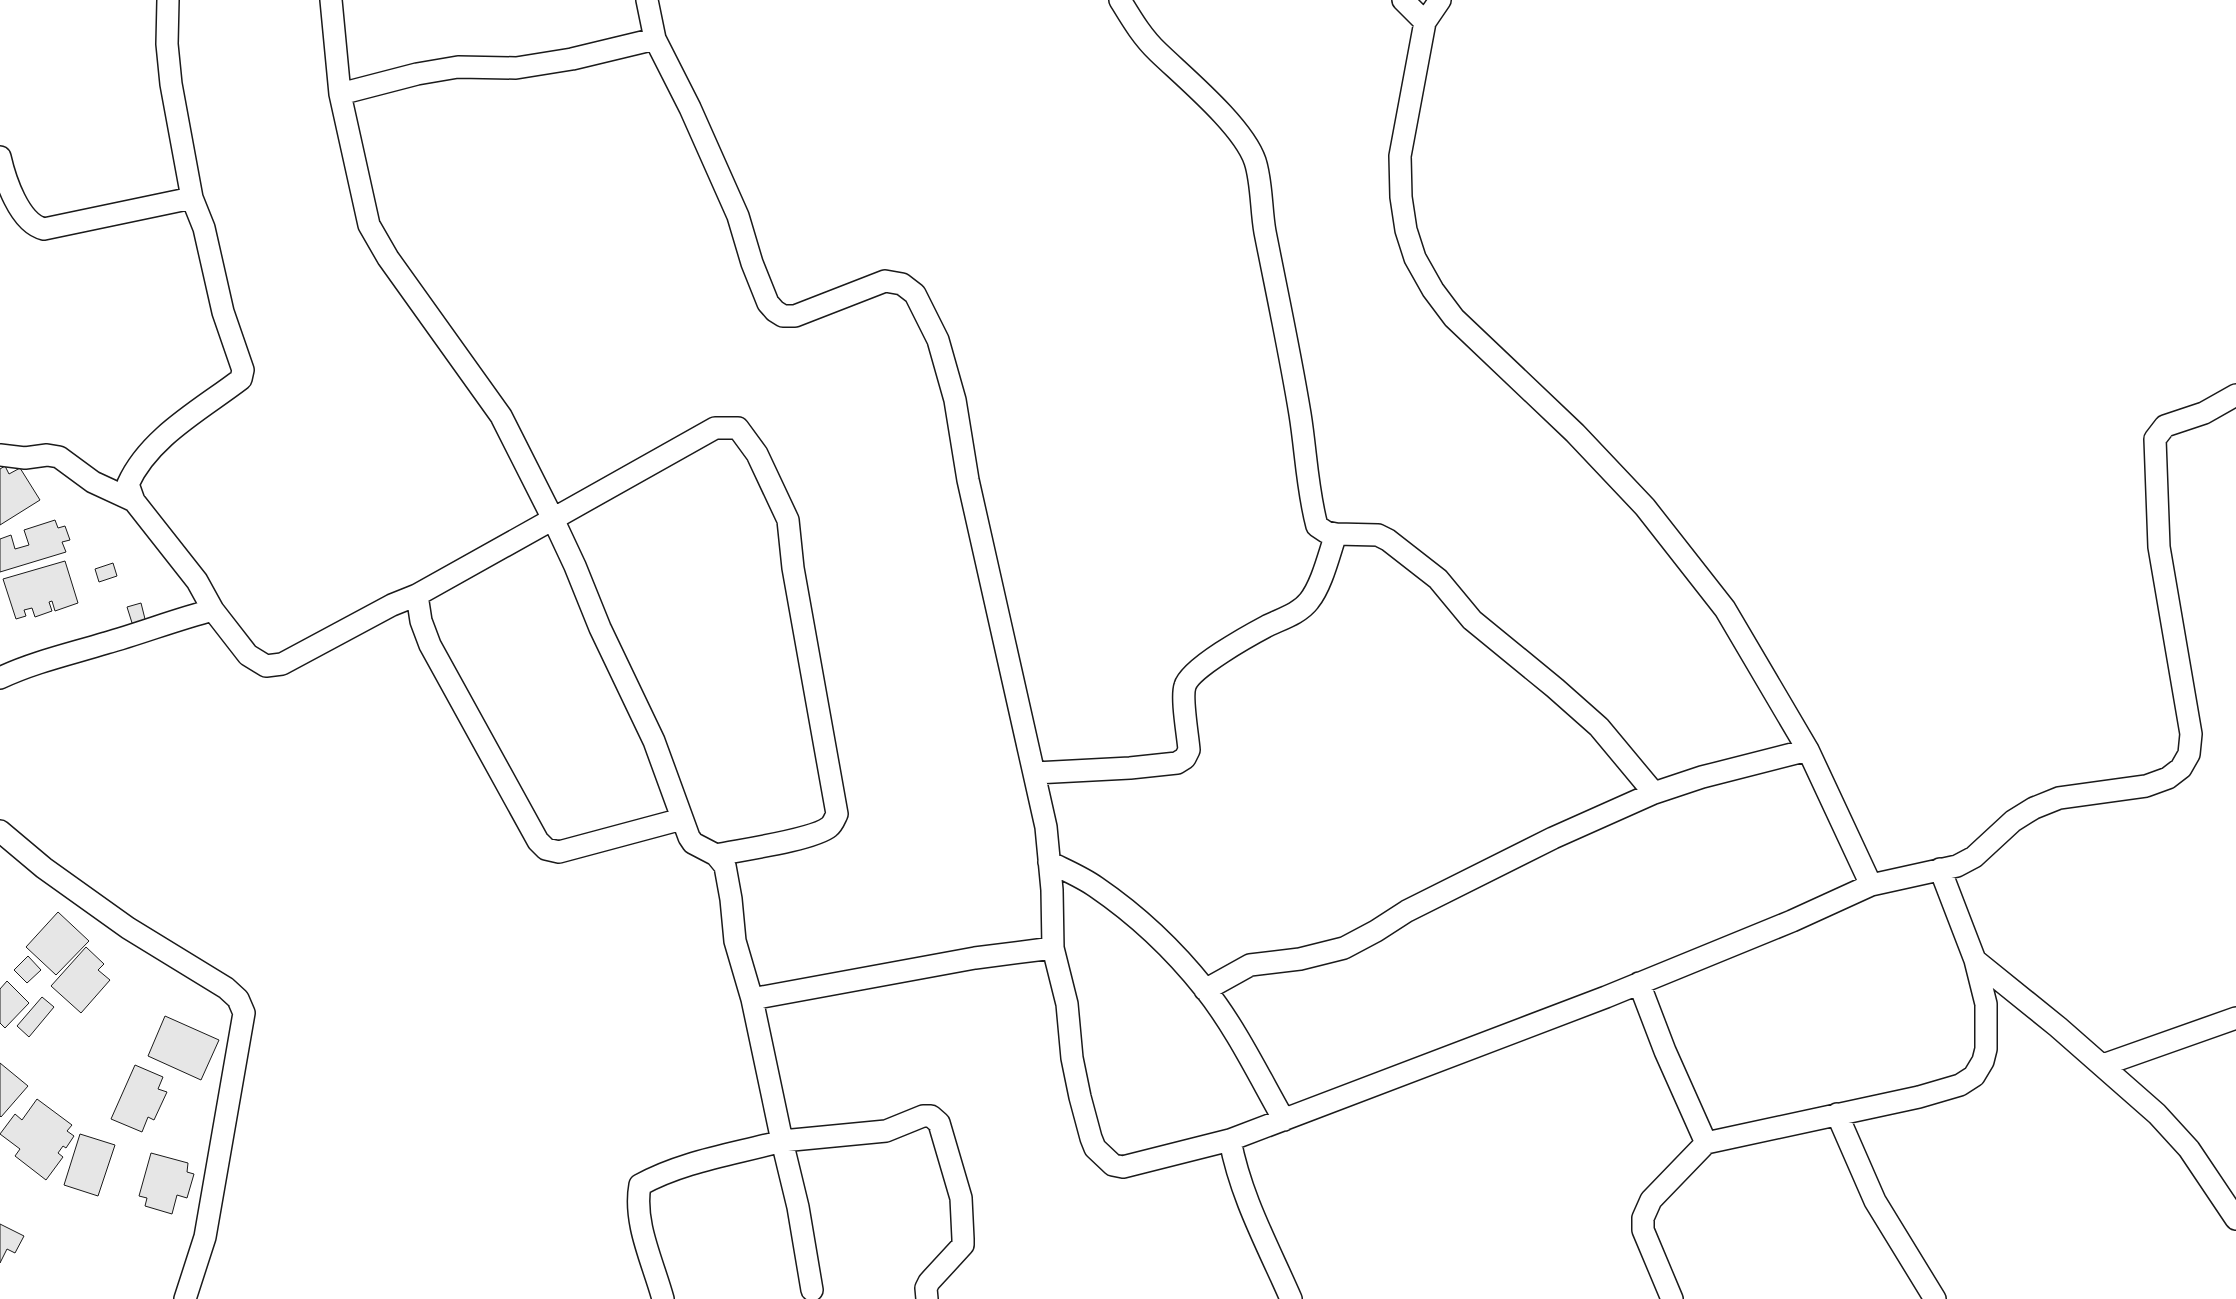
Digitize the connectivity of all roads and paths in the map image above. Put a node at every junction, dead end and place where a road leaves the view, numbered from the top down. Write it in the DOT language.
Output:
graph roads {
  1 [pos="168,0"];
  2 [pos="331,0"];
  3 [pos="647,0"];
  4 [pos="1120,0"];
  5 [pos="1403,0"];
  6 [pos="1440,0"];
  7 [pos="1425,22"];
  8 [pos="655,39"];
  9 [pos="340,94"];
  10 [pos="0,157"];
  11 [pos="192,198"];
  12 [pos="2236,395"];
  13 [pos="0,455"];
  14 [pos="134,500"];
  15 [pos="553,519"];
  16 [pos="1336,534"];
  17 [pos="417,594"];
  18 [pos="213,610"];
  19 [pos="0,678"];
  20 [pos="1808,750"];
  21 [pos="1035,773"];
  22 [pos="1654,793"];
  23 [pos="682,819"];
  24 [pos="0,831"];
  25 [pos="716,856"];
  26 [pos="1049,862"];
  27 [pos="1940,870"];
  28 [pos="1871,885"];
  29 [pos="1053,948"];
  30 [pos="1975,960"];
  31 [pos="1639,983"];
  32 [pos="1206,990"];
  33 [pos="752,998"];
  34 [pos="2236,1018"];
  35 [pos="2103,1065"];
  36 [pos="1837,1114"];
  37 [pos="1284,1120"];
  38 [pos="1230,1140"];
  39 [pos="782,1141"];
  40 [pos="1706,1143"];
  41 [pos="2236,1219"];
  42 [pos="812,1290"];
  43 [pos="185,1299"];
  44 [pos="663,1299"];
  45 [pos="927,1299"];
  46 [pos="1291,1299"];
  47 [pos="1672,1299"];
  48 [pos="1935,1299"];
  1 -- 11 [label="street"];
  2 -- 9 [label="street"];
  3 -- 8 [label="street"];
  4 -- 16 [label="street"];
  5 -- 7 [label="street"];
  6 -- 7 [label="street"];
  7 -- 20 [label="street"];
  8 -- 9 [label="street"];
  8 -- 21 [label="street"];
  9 -- 15 [label="street"];
  10 -- 11 [label="street"];
  11 -- 14 [label="street"];
  12 -- 27 [label="street"];
  13 -- 14 [label="street"];
  14 -- 18 [label="street"];
  15 -- 17 [label="street"];
  15 -- 23 [label="street"];
  15 -- 25 [label="street"];
  16 -- 21 [label="street"];
  16 -- 22 [label="street"];
  17 -- 18 [label="street"];
  17 -- 23 [label="street"];
  18 -- 19 [label="street"];
  20 -- 22 [label="street"];
  20 -- 28 [label="street"];
  21 -- 26 [label="street"];
  22 -- 32 [label="street"];
  23 -- 25 [label="street"];
  24 -- 43 [label="street"];
  25 -- 33 [label="street"];
  26 -- 29 [label="street"];
  26 -- 32 [label="street"];
  27 -- 28 [label="street"];
  27 -- 30 [label="street"];
  28 -- 31 [label="street"];
  29 -- 33 [label="street"];
  29 -- 38 [label="street"];
  30 -- 35 [label="street"];
  30 -- 36 [label="street"];
  31 -- 37 [label="street"];
  31 -- 40 [label="street"];
  32 -- 37 [label="street"];
  33 -- 39 [label="street"];
  34 -- 35 [label="street"];
  35 -- 41 [label="street"];
  36 -- 40 [label="street"];
  36 -- 48 [label="street"];
  37 -- 38 [label="street"];
  38 -- 46 [label="street"];
  39 -- 42 [label="street"];
  39 -- 44 [label="street"];
  39 -- 45 [label="street"];
  40 -- 47 [label="street"];
}
